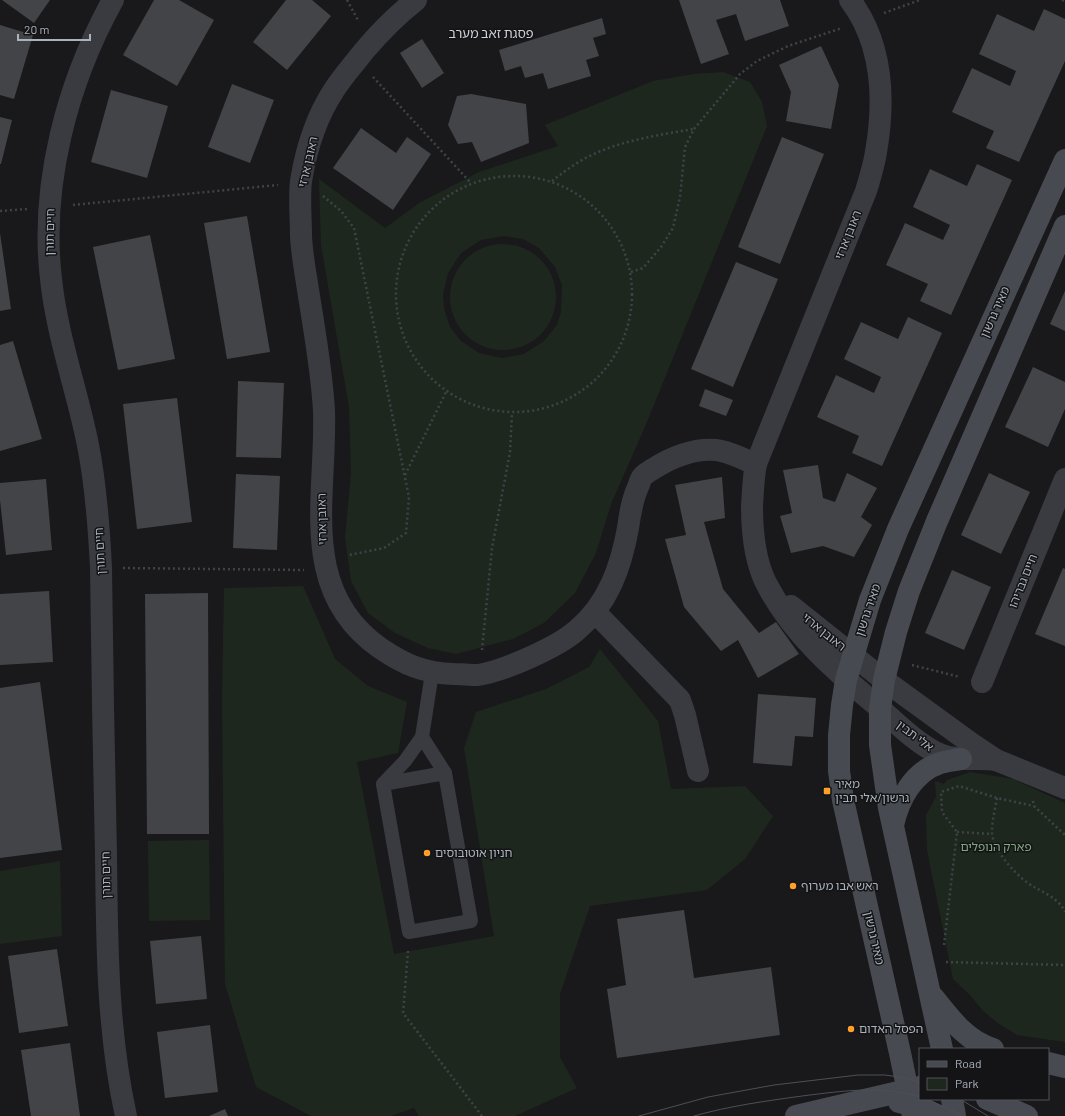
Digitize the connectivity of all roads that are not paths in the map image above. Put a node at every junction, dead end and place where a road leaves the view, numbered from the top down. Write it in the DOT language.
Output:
graph roads {
  1 [pos="113,0"];
  2 [pos="416,0"];
  3 [pos="850,0"];
  4 [pos="1065,160"];
  5 [pos="1065,226"];
  6 [pos="756,464"];
  7 [pos="1065,479"];
  8 [pos="766,582"];
  9 [pos="595,612"];
  10 [pos="853,655"];
  11 [pos="432,673"];
  12 [pos="846,680"];
  13 [pos="884,680"];
  14 [pos="982,682"];
  15 [pos="880,709"];
  16 [pos="422,737"];
  17 [pos="961,759"];
  18 [pos="996,760"];
  19 [pos="698,771"];
  20 [pos="445,773"];
  21 [pos="383,784"];
  22 [pos="1065,788"];
  23 [pos="893,828"];
  24 [pos="930,992"];
  25 [pos="942,1048"];
  26 [pos="991,1048"];
  27 [pos="900,1055"];
  28 [pos="1049,1063"];
  29 [pos="919,1065"];
  30 [pos="1065,1067"];
  31 [pos="1049,1075"];
  32 [pos="1065,1075"];
  33 [pos="913,1099"];
  34 [pos="952,1100"];
  35 [pos="989,1100"];
  36 [pos="126,1116"];
  37 [pos="796,1116"];
  38 [pos="939,1116"];
  39 [pos="955,1116"];
  40 [pos="1028,1116"];
  1 -- 36 [label="street, חיים תורן"];
  2 -- 11 [label="street, ראובן ארזי"];
  3 -- 6 [label="street, ראובן ארזי"];
  4 -- 10 [label="street, מאיר גרשון"];
  5 -- 13 [label="street"];
  6 -- 8 [label="street, ראובן ארזי"];
  6 -- 9 [label="street, ראובן ארזי"];
  7 -- 14 [label="street, חיים גבריהו"];
  8 -- 10 [label="street, ראובן ארזי"];
  8 -- 12 [label="street, ראובן ארזי"];
  9 -- 11 [label="street, ראובן ארזי"];
  9 -- 19 [label="street"];
  10 -- 12 [label="street, מאיר גרשון"];
  10 -- 13 [label="street, ראובן ארזי"];
  11 -- 16 [label="lane"];
  12 -- 15 [label="street, אלי תבין"];
  12 -- 27 [label="street, מאיר גרשון"];
  13 -- 15 [label="street"];
  13 -- 18 [label="street, אלי תבין"];
  15 -- 17 [label="street, אלי תבין"];
  15 -- 23 [label="street"];
  16 -- 20 [label="lane"];
  16 -- 21 [label="lane"];
  17 -- 18 [label="street, אלי תבין"];
  17 -- 23 [label="street"];
  18 -- 22 [label="street, אלי תבין"];
  20 -- 21 [label="lane"];
  20 -- 21 [label="lane"];
  23 -- 24 [label="street"];
  24 -- 25 [label="street"];
  24 -- 26 [label="street"];
  27 -- 29 [label="street"];
  27 -- 33 [label="street, מאיר גרשון"];
  28 -- 30 [label="street"];
  31 -- 32 [label="street"];
  33 -- 37 [label="street"];
  33 -- 38 [label="street"];
  34 -- 39 [label="street"];
  35 -- 40 [label="street"];
}
